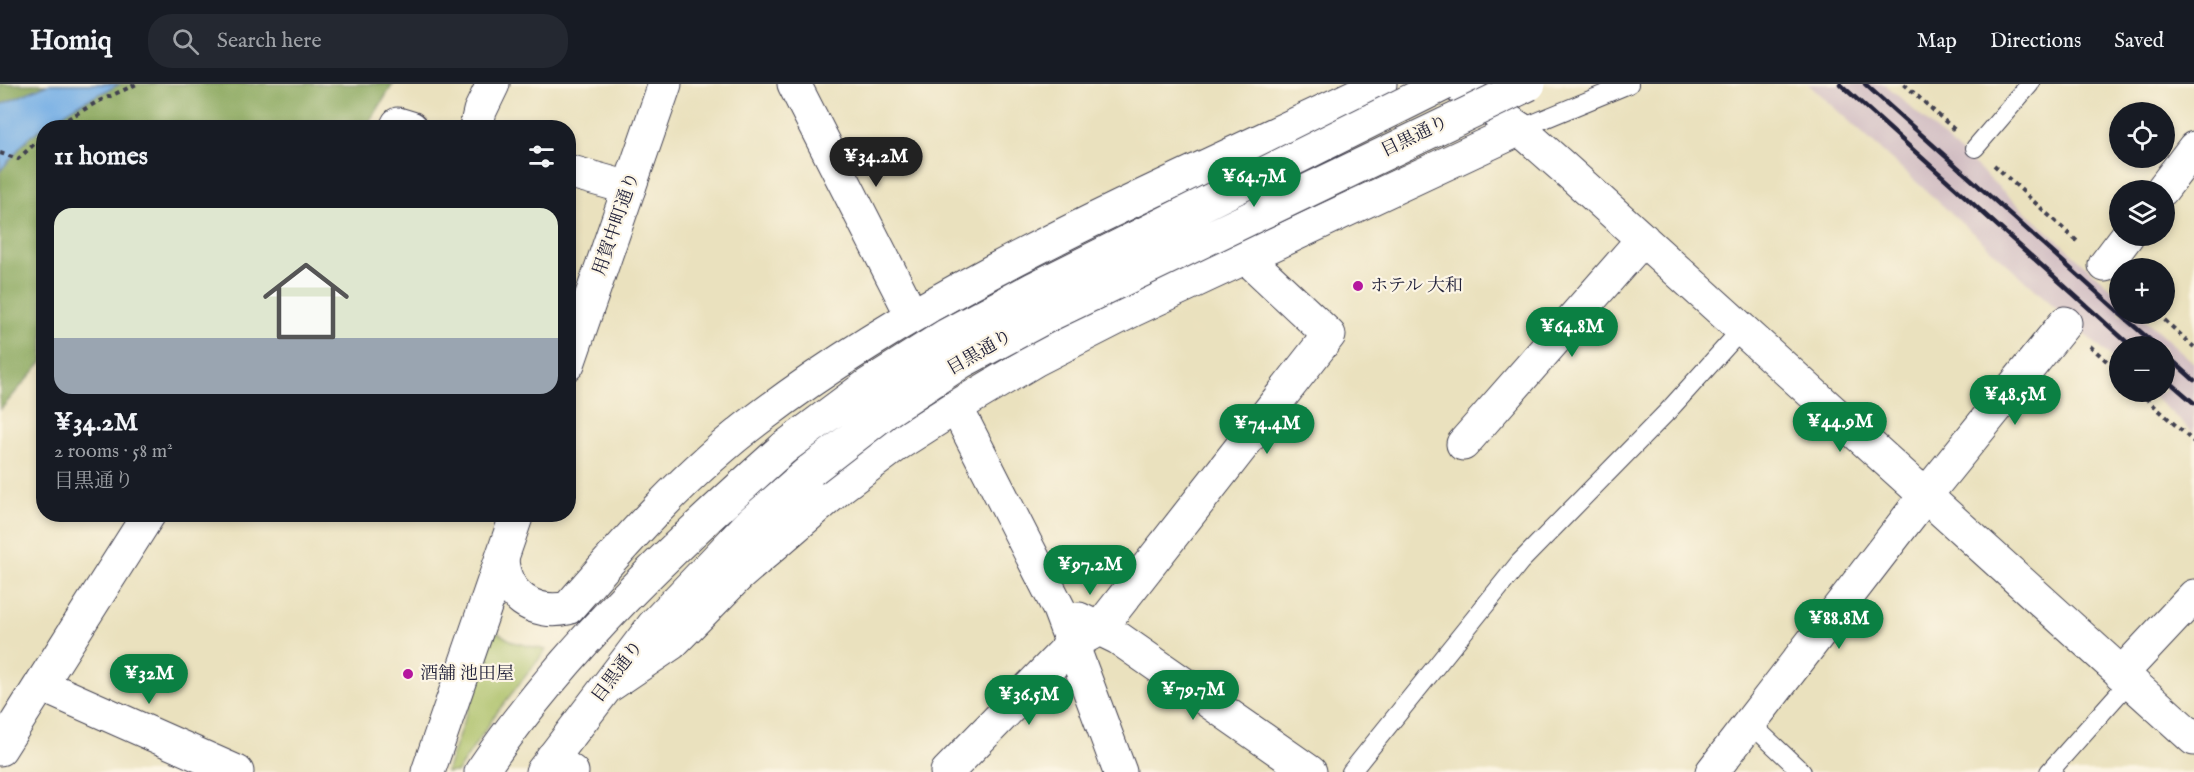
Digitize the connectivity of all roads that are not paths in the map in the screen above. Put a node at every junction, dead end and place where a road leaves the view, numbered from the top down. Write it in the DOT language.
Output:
graph roads {
  1 [pos="494,84"];
  2 [pos="665,84"];
  3 [pos="794,84"];
  4 [pos="1380,84"];
  5 [pos="1443,84"];
  6 [pos="1455,84"];
  7 [pos="1530,84"];
  8 [pos="1629,84"];
  9 [pos="2030,84"];
  10 [pos="478,120"];
  11 [pos="1520,129"];
  12 [pos="1975,148"];
  13 [pos="2194,148"];
  14 [pos="1233,152"];
  15 [pos="576,173"];
  16 [pos="2170,180"];
  17 [pos="629,188"];
  18 [pos="1311,228"];
  19 [pos="1643,239"];
  20 [pos="2119,246"];
  21 [pos="1247,258"];
  22 [pos="2104,266"];
  23 [pos="912,315"];
  24 [pos="2065,323"];
  25 [pos="1742,329"];
  26 [pos="576,341"];
  27 [pos="956,407"];
  28 [pos="1463,444"];
  29 [pos="1925,496"];
  30 [pos="144,522"];
  31 [pos="514,522"];
  32 [pos="615,554"];
  33 [pos="502,559"];
  34 [pos="643,579"];
  35 [pos="603,592"];
  36 [pos="2194,596"];
  37 [pos="568,608"];
  38 [pos="596,629"];
  39 [pos="1085,636"];
  40 [pos="2125,677"];
  41 [pos="41,685"];
  42 [pos="610,685"];
  43 [pos="1750,723"];
  44 [pos="2194,739"];
  45 [pos="0,749"];
  46 [pos="555,767"];
  47 [pos="217,768"];
  48 [pos="428,772"];
  49 [pos="481,772"];
  50 [pos="947,772"];
  51 [pos="1120,772"];
  52 [pos="1310,772"];
  53 [pos="1352,772"];
  54 [pos="1712,772"];
  55 [pos="1802,772"];
  56 [pos="2049,772"];
  1 -- 10 [label="street"];
  2 -- 17 [label="street, 用賀中町通り"];
  3 -- 23 [label="street"];
  4 -- 14 [label="street"];
  5 -- 34 [label="street, 目黒通り, bridge"];
  6 -- 11 [label="street"];
  7 -- 42 [label="street, 目黒通り, bridge"];
  8 -- 11 [label="lane"];
  9 -- 12 [label="lane"];
  11 -- 18 [label="street"];
  11 -- 19 [label="street"];
  13 -- 16 [label="street"];
  14 -- 18 [label="street"];
  14 -- 23 [label="street"];
  15 -- 17 [label="street"];
  17 -- 26 [label="street, 用賀中町通り"];
  18 -- 21 [label="street"];
  19 -- 25 [label="street"];
  19 -- 28 [label="street"];
  20 -- 22 [label="street"];
  21 -- 27 [label="street"];
  21 -- 39 [label="street"];
  23 -- 32 [label="street"];
  24 -- 29 [label="street"];
  25 -- 29 [label="street"];
  25 -- 53 [label="lane"];
  27 -- 39 [label="street"];
  27 -- 42 [label="street"];
  29 -- 40 [label="street"];
  29 -- 43 [label="street"];
  30 -- 41 [label="street"];
  31 -- 33 [label="street"];
  32 -- 35 [label="street"];
  32 -- 37 [label="street"];
  33 -- 37 [label="street"];
  33 -- 48 [label="street"];
  34 -- 35 [label="street"];
  34 -- 38 [label="street, 目黒通り"];
  35 -- 37 [label="street"];
  35 -- 38 [label="street"];
  36 -- 40 [label="street"];
  38 -- 49 [label="street, 目黒通り"];
  39 -- 50 [label="street"];
  39 -- 51 [label="street"];
  39 -- 52 [label="street"];
  40 -- 44 [label="street"];
  40 -- 56 [label="lane"];
  41 -- 45 [label="street"];
  41 -- 47 [label="street"];
  42 -- 46 [label="street, 目黒通り"];
  43 -- 54 [label="street"];
  43 -- 55 [label="lane"];
}
